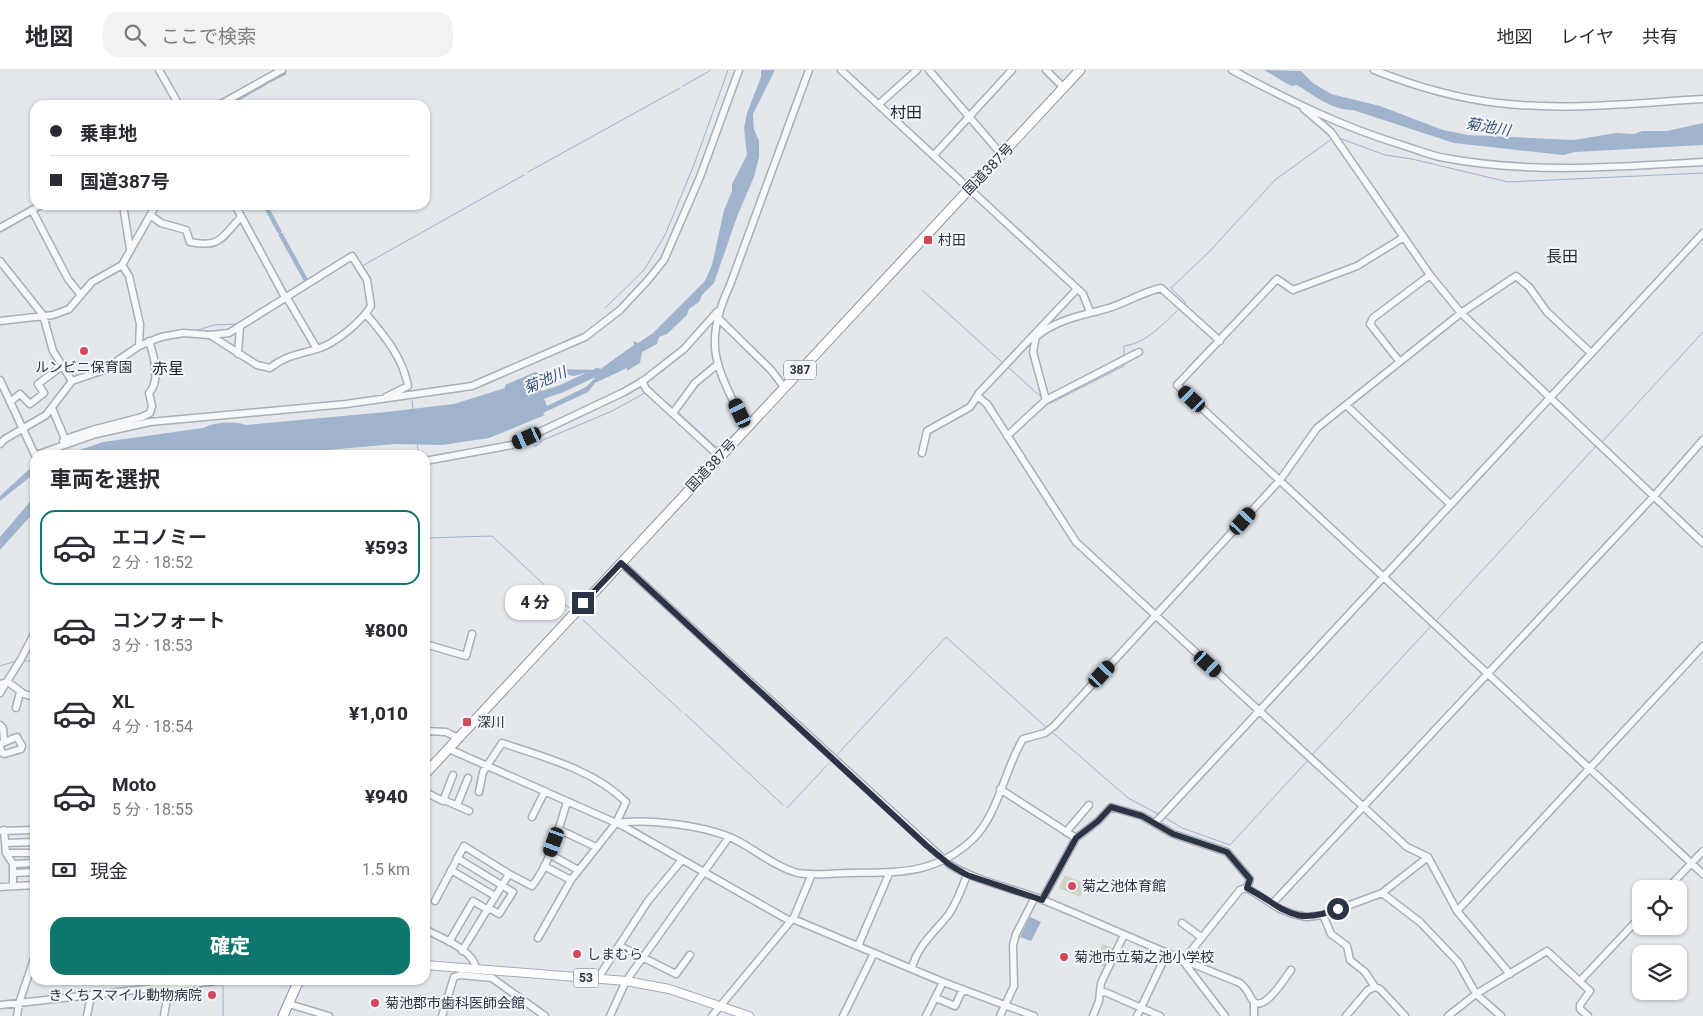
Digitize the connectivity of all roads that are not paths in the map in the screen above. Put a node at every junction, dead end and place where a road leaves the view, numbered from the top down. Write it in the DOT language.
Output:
graph roads {
  1 [pos="159,70"];
  2 [pos="282,70"];
  3 [pos="739,70"];
  4 [pos="809,70"];
  5 [pos="917,70"];
  6 [pos="929,70"];
  7 [pos="1012,70"];
  8 [pos="1046,70"];
  9 [pos="1080,70"];
  10 [pos="1232,70"];
  11 [pos="1374,70"];
  12 [pos="844,71"];
  13 [pos="1064,88"];
  14 [pos="1703,99"];
  15 [pos="176,100"];
  16 [pos="229,100"];
  17 [pos="879,104"];
  18 [pos="1304,109"];
  19 [pos="969,117"];
  20 [pos="934,155"];
  21 [pos="1002,155"];
  22 [pos="1703,162"];
  23 [pos="969,190"];
  24 [pos="32,210"];
  25 [pos="124,210"];
  26 [pos="152,210"];
  27 [pos="238,210"];
  28 [pos="150,215"];
  29 [pos="241,217"];
  30 [pos="0,228"];
  31 [pos="1703,233"];
  32 [pos="1404,237"];
  33 [pos="130,249"];
  34 [pos="0,261"];
  35 [pos="122,265"];
  36 [pos="1430,275"];
  37 [pos="1076,289"];
  38 [pos="80,294"];
  39 [pos="286,299"];
  40 [pos="1090,312"];
  41 [pos="1461,313"];
  42 [pos="366,314"];
  43 [pos="43,315"];
  44 [pos="718,315"];
  45 [pos="0,321"];
  46 [pos="240,327"];
  47 [pos="210,335"];
  48 [pos="1035,335"];
  49 [pos="150,341"];
  50 [pos="1220,341"];
  51 [pos="139,346"];
  52 [pos="317,349"];
  53 [pos="1139,352"];
  54 [pos="1591,353"];
  55 [pos="238,354"];
  56 [pos="1399,360"];
  57 [pos="718,364"];
  58 [pos="62,366"];
  59 [pos="0,380"];
  60 [pos="72,381"];
  61 [pos="642,381"];
  62 [pos="784,387"];
  63 [pos="977,396"];
  64 [pos="1551,398"];
  65 [pos="378,400"];
  66 [pos="1046,400"];
  67 [pos="10,402"];
  68 [pos="1346,405"];
  69 [pos="52,408"];
  70 [pos="673,413"];
  71 [pos="22,428"];
  72 [pos="746,428"];
  73 [pos="1007,436"];
  74 [pos="65,439"];
  75 [pos="1703,440"];
  76 [pos="0,444"];
  77 [pos="33,450"];
  78 [pos="52,450"];
  79 [pos="922,453"];
  80 [pos="719,456"];
  81 [pos="430,460"];
  82 [pos="1280,480"];
  83 [pos="1654,496"];
  84 [pos="1450,504"];
  85 [pos="1703,543"];
  86 [pos="621,563"];
  87 [pos="1384,576"];
  88 [pos="1156,616"];
  89 [pos="472,634"];
  90 [pos="30,641"];
  91 [pos="430,645"];
  92 [pos="1703,646"];
  93 [pos="1486,674"];
  94 [pos="8,682"];
  95 [pos="0,684"];
  96 [pos="20,692"];
  97 [pos="0,693"];
  98 [pos="30,695"];
  99 [pos="16,708"];
  100 [pos="1260,712"];
  101 [pos="0,725"];
  102 [pos="430,731"];
  103 [pos="458,738"];
  104 [pos="2,742"];
  105 [pos="0,748"];
  106 [pos="449,748"];
  107 [pos="488,766"];
  108 [pos="1588,768"];
  109 [pos="430,769"];
  110 [pos="453,775"];
  111 [pos="468,778"];
  112 [pos="1000,789"];
  113 [pos="545,791"];
  114 [pos="479,792"];
  115 [pos="430,794"];
  116 [pos="444,800"];
  117 [pos="567,802"];
  118 [pos="1089,805"];
  119 [pos="457,806"];
  120 [pos="1363,807"];
  121 [pos="469,811"];
  122 [pos="532,817"];
  123 [pos="1155,822"];
  124 [pos="616,823"];
  125 [pos="558,829"];
  126 [pos="2,830"];
  127 [pos="30,830"];
  128 [pos="1066,832"];
  129 [pos="729,837"];
  130 [pos="1076,838"];
  131 [pos="30,842"];
  132 [pos="3,843"];
  133 [pos="596,847"];
  134 [pos="1703,850"];
  135 [pos="4,853"];
  136 [pos="30,853"];
  137 [pos="549,854"];
  138 [pos="1428,857"];
  139 [pos="457,858"];
  140 [pos="682,860"];
  141 [pos="944,860"];
  142 [pos="30,863"];
  143 [pos="1691,863"];
  144 [pos="13,864"];
  145 [pos="544,866"];
  146 [pos="451,870"];
  147 [pos="578,870"];
  148 [pos="30,872"];
  149 [pos="13,873"];
  150 [pos="705,873"];
  151 [pos="509,874"];
  152 [pos="812,874"];
  153 [pos="889,874"];
  154 [pos="1703,874"];
  155 [pos="967,875"];
  156 [pos="571,880"];
  157 [pos="1675,880"];
  158 [pos="30,885"];
  159 [pos="502,885"];
  160 [pos="13,886"];
  161 [pos="0,887"];
  162 [pos="1247,888"];
  163 [pos="1382,893"];
  164 [pos="495,896"];
  165 [pos="1039,899"];
  166 [pos="435,900"];
  167 [pos="1272,904"];
  168 [pos="488,909"];
  169 [pos="1457,911"];
  170 [pos="1323,915"];
  171 [pos="792,920"];
  172 [pos="1182,923"];
  173 [pos="1632,926"];
  174 [pos="430,932"];
  175 [pos="1124,935"];
  176 [pos="1201,937"];
  177 [pos="538,938"];
  178 [pos="449,942"];
  179 [pos="620,946"];
  180 [pos="858,946"];
  181 [pos="462,951"];
  182 [pos="874,953"];
  183 [pos="1167,954"];
  184 [pos="690,955"];
  185 [pos="644,957"];
  186 [pos="1183,961"];
  187 [pos="430,965"];
  188 [pos="476,968"];
  189 [pos="912,968"];
  190 [pos="1291,970"];
  191 [pos="30,971"];
  192 [pos="487,973"];
  193 [pos="1510,974"];
  194 [pos="598,978"];
  195 [pos="626,981"];
  196 [pos="1580,981"];
  197 [pos="943,982"];
  198 [pos="179,985"];
  199 [pos="297,985"];
  200 [pos="169,986"];
  201 [pos="1375,987"];
  202 [pos="963,989"];
  203 [pos="1100,992"];
  204 [pos="1476,994"];
  205 [pos="91,995"];
  206 [pos="936,998"];
  207 [pos="1254,1002"];
  208 [pos="19,1003"];
  209 [pos="289,1004"];
  210 [pos="0,1005"];
  211 [pos="1005,1005"];
  212 [pos="720,1007"];
  213 [pos="1141,1008"];
  214 [pos="17,1016"];
  215 [pos="87,1016"];
  216 [pos="164,1016"];
  217 [pos="283,1016"];
  218 [pos="329,1016"];
  219 [pos="442,1016"];
  220 [pos="545,1016"];
  221 [pos="610,1016"];
  222 [pos="712,1016"];
  223 [pos="749,1016"];
  224 [pos="843,1016"];
  225 [pos="926,1016"];
  226 [pos="1000,1016"];
  227 [pos="1034,1016"];
  228 [pos="1093,1016"];
  229 [pos="1137,1016"];
  230 [pos="1160,1016"];
  231 [pos="1225,1016"];
  232 [pos="1254,1016"];
  233 [pos="1346,1016"];
  234 [pos="1405,1016"];
  235 [pos="1448,1016"];
  236 [pos="1501,1016"];
  237 [pos="1588,1016"];
  1 -- 15 [label="street"];
  2 -- 16 [label="street"];
  3 -- 65 [label="street"];
  4 -- 44 [label="street"];
  5 -- 17 [label="street"];
  6 -- 19 [label="street"];
  7 -- 19 [label="street"];
  8 -- 13 [label="street"];
  9 -- 13 [label="highway, 国道387号 / 387"];
  10 -- 18 [label="street"];
  11 -- 14 [label="street"];
  12 -- 17 [label="street"];
  13 -- 21 [label="highway, 国道387号 / 387"];
  17 -- 20 [label="street"];
  18 -- 22 [label="street"];
  18 -- 32 [label="street"];
  19 -- 20 [label="street"];
  19 -- 21 [label="street"];
  20 -- 23 [label="street"];
  21 -- 23 [label="highway, 国道387号 / 387"];
  23 -- 37 [label="street"];
  23 -- 62 [label="highway, 国道387号 / 387"];
  24 -- 30 [label="street"];
  24 -- 38 [label="street"];
  25 -- 33 [label="street"];
  26 -- 28 [label="street"];
  27 -- 29 [label="street"];
  28 -- 29 [label="street"];
  28 -- 33 [label="street"];
  29 -- 39 [label="street"];
  31 -- 54 [label="street"];
  32 -- 36 [label="street"];
  32 -- 50 [label="street"];
  33 -- 35 [label="street"];
  34 -- 43 [label="street"];
  35 -- 38 [label="street"];
  35 -- 51 [label="street"];
  36 -- 41 [label="street"];
  36 -- 56 [label="street"];
  37 -- 40 [label="street"];
  37 -- 48 [label="street"];
  38 -- 43 [label="street"];
  39 -- 42 [label="street"];
  39 -- 46 [label="street"];
  39 -- 52 [label="street"];
  40 -- 48 [label="street"];
  40 -- 50 [label="street"];
  41 -- 54 [label="street"];
  41 -- 56 [label="street"];
  41 -- 64 [label="street"];
  42 -- 52 [label="street"];
  42 -- 65 [label="street"];
  43 -- 45 [label="street"];
  43 -- 58 [label="street"];
  44 -- 57 [label="street"];
  44 -- 61 [label="street"];
  44 -- 62 [label="street"];
  46 -- 47 [label="street"];
  46 -- 55 [label="street"];
  47 -- 49 [label="street"];
  47 -- 55 [label="street"];
  48 -- 63 [label="street"];
  48 -- 66 [label="street"];
  49 -- 51 [label="street"];
  49 -- 74 [label="street"];
  50 -- 82 [label="street"];
  51 -- 60 [label="street"];
  52 -- 55 [label="street"];
  53 -- 66 [label="street"];
  54 -- 64 [label="street"];
  56 -- 68 [label="street"];
  57 -- 70 [label="street"];
  57 -- 72 [label="street"];
  58 -- 60 [label="street"];
  58 -- 67 [label="street"];
  59 -- 67 [label="street"];
  60 -- 69 [label="street"];
  61 -- 70 [label="street"];
  61 -- 81 [label="street"];
  62 -- 72 [label="highway, 国道387号 / 387"];
  63 -- 73 [label="street"];
  63 -- 79 [label="street"];
  64 -- 83 [label="street"];
  64 -- 84 [label="street"];
  65 -- 78 [label="street"];
  66 -- 73 [label="street"];
  67 -- 71 [label="street"];
  68 -- 82 [label="street"];
  68 -- 84 [label="street"];
  69 -- 71 [label="street"];
  69 -- 74 [label="street"];
  70 -- 80 [label="street"];
  71 -- 76 [label="street"];
  71 -- 77 [label="street"];
  72 -- 80 [label="highway, 国道387号 / 387"];
  73 -- 88 [label="street"];
  74 -- 78 [label="street"];
  75 -- 83 [label="street"];
  80 -- 86 [label="highway, 国道387号 / 387"];
  82 -- 87 [label="street"];
  82 -- 88 [label="street"];
  83 -- 85 [label="street"];
  83 -- 93 [label="street"];
  84 -- 87 [label="street"];
  86 -- 103 [label="highway, 国道387号 / 387"];
  86 -- 141 [label="street"];
  87 -- 93 [label="street"];
  87 -- 100 [label="street"];
  88 -- 100 [label="street"];
  88 -- 112 [label="street"];
  89 -- 91 [label="street"];
  90 -- 94 [label="street"];
  92 -- 108 [label="street"];
  93 -- 108 [label="street"];
  93 -- 120 [label="street"];
  94 -- 95 [label="street"];
  94 -- 96 [label="street"];
  94 -- 97 [label="street"];
  96 -- 98 [label="street"];
  96 -- 99 [label="street"];
  100 -- 120 [label="street"];
  100 -- 123 [label="street"];
  101 -- 104 [label="street"];
  102 -- 103 [label="street"];
  103 -- 106 [label="highway, 国道387号 / 387"];
  104 -- 105 [label="street"];
  106 -- 107 [label="street"];
  106 -- 109 [label="highway, 国道387号 / 387"];
  107 -- 113 [label="street"];
  107 -- 114 [label="street"];
  107 -- 124 [label="street"];
  108 -- 143 [label="street"];
  108 -- 169 [label="street"];
  110 -- 116 [label="street"];
  111 -- 119 [label="street"];
  112 -- 128 [label="street"];
  112 -- 141 [label="street"];
  113 -- 117 [label="street"];
  113 -- 122 [label="street"];
  115 -- 116 [label="street"];
  116 -- 119 [label="street"];
  117 -- 124 [label="street"];
  117 -- 125 [label="street"];
  118 -- 128 [label="street"];
  119 -- 121 [label="street"];
  120 -- 138 [label="street"];
  120 -- 167 [label="street"];
  123 -- 130 [label="street"];
  123 -- 162 [label="street"];
  124 -- 129 [label="street"];
  124 -- 133 [label="street"];
  124 -- 140 [label="street"];
  125 -- 133 [label="street"];
  125 -- 137 [label="street"];
  126 -- 127 [label="street"];
  126 -- 132 [label="street"];
  128 -- 130 [label="street"];
  129 -- 150 [label="street"];
  129 -- 152 [label="street"];
  130 -- 165 [label="street"];
  131 -- 132 [label="street"];
  132 -- 135 [label="street"];
  133 -- 147 [label="street"];
  134 -- 143 [label="street"];
  135 -- 136 [label="street"];
  135 -- 144 [label="street"];
  137 -- 145 [label="street"];
  137 -- 147 [label="street"];
  138 -- 163 [label="street"];
  138 -- 169 [label="street"];
  139 -- 146 [label="street"];
  139 -- 151 [label="street"];
  139 -- 159 [label="street"];
  140 -- 150 [label="street"];
  140 -- 179 [label="street"];
  141 -- 153 [label="street"];
  141 -- 155 [label="street"];
  142 -- 144 [label="street"];
  143 -- 154 [label="street"];
  143 -- 157 [label="street"];
  144 -- 149 [label="street"];
  145 -- 151 [label="street"];
  145 -- 156 [label="street"];
  146 -- 164 [label="street"];
  146 -- 166 [label="street"];
  147 -- 156 [label="street"];
  148 -- 149 [label="street"];
  149 -- 160 [label="street"];
  150 -- 171 [label="street"];
  150 -- 185 [label="street"];
  151 -- 159 [label="street"];
  152 -- 153 [label="street"];
  152 -- 171 [label="street"];
  153 -- 180 [label="street"];
  155 -- 165 [label="street"];
  155 -- 189 [label="street"];
  156 -- 177 [label="street"];
  158 -- 160 [label="street"];
  159 -- 164 [label="street"];
  159 -- 168 [label="street"];
  160 -- 161 [label="street"];
  162 -- 167 [label="street"];
  162 -- 176 [label="street"];
  163 -- 170 [label="street"];
  163 -- 204 [label="street"];
  164 -- 168 [label="street"];
  165 -- 175 [label="street"];
  165 -- 211 [label="street"];
  167 -- 170 [label="street"];
  168 -- 178 [label="street"];
  168 -- 181 [label="street"];
  169 -- 193 [label="street"];
  170 -- 201 [label="street"];
  171 -- 180 [label="street"];
  171 -- 212 [label="street"];
  172 -- 176 [label="street"];
  173 -- 196 [label="street"];
  174 -- 178 [label="street"];
  175 -- 183 [label="street"];
  175 -- 203 [label="street"];
  176 -- 186 [label="street"];
  178 -- 181 [label="street"];
  179 -- 185 [label="street"];
  179 -- 194 [label="street"];
  180 -- 182 [label="street"];
  181 -- 188 [label="street"];
  182 -- 189 [label="street"];
  182 -- 224 [label="street"];
  183 -- 186 [label="street"];
  183 -- 213 [label="street"];
  184 -- 185 [label="street"];
  185 -- 195 [label="street"];
  186 -- 207 [label="street"];
  186 -- 231 [label="street"];
  187 -- 188 [label="main road, 53"];
  188 -- 192 [label="main road, 53"];
  189 -- 197 [label="street"];
  190 -- 207 [label="street"];
  191 -- 208 [label="street"];
  192 -- 194 [label="main road, 53"];
  192 -- 219 [label="street"];
  192 -- 220 [label="street"];
  193 -- 196 [label="street"];
  193 -- 204 [label="street"];
  194 -- 195 [label="main road, 53"];
  195 -- 212 [label="main road, 53"];
  195 -- 221 [label="street"];
  196 -- 237 [label="street"];
  197 -- 202 [label="street"];
  197 -- 206 [label="street"];
  198 -- 200 [label="street"];
  199 -- 209 [label="highway"];
  200 -- 205 [label="street"];
  200 -- 216 [label="street"];
  201 -- 233 [label="street"];
  201 -- 234 [label="street"];
  202 -- 206 [label="street"];
  202 -- 211 [label="street"];
  203 -- 213 [label="street"];
  203 -- 228 [label="street"];
  204 -- 235 [label="street"];
  204 -- 236 [label="street"];
  205 -- 208 [label="street"];
  205 -- 215 [label="street"];
  206 -- 225 [label="street"];
  207 -- 232 [label="street"];
  208 -- 210 [label="street"];
  208 -- 214 [label="street"];
  209 -- 217 [label="highway"];
  209 -- 218 [label="street"];
  211 -- 226 [label="street"];
  211 -- 227 [label="street"];
  212 -- 222 [label="street"];
  212 -- 223 [label="main road, 53"];
  213 -- 229 [label="street"];
  213 -- 230 [label="street"];
}
